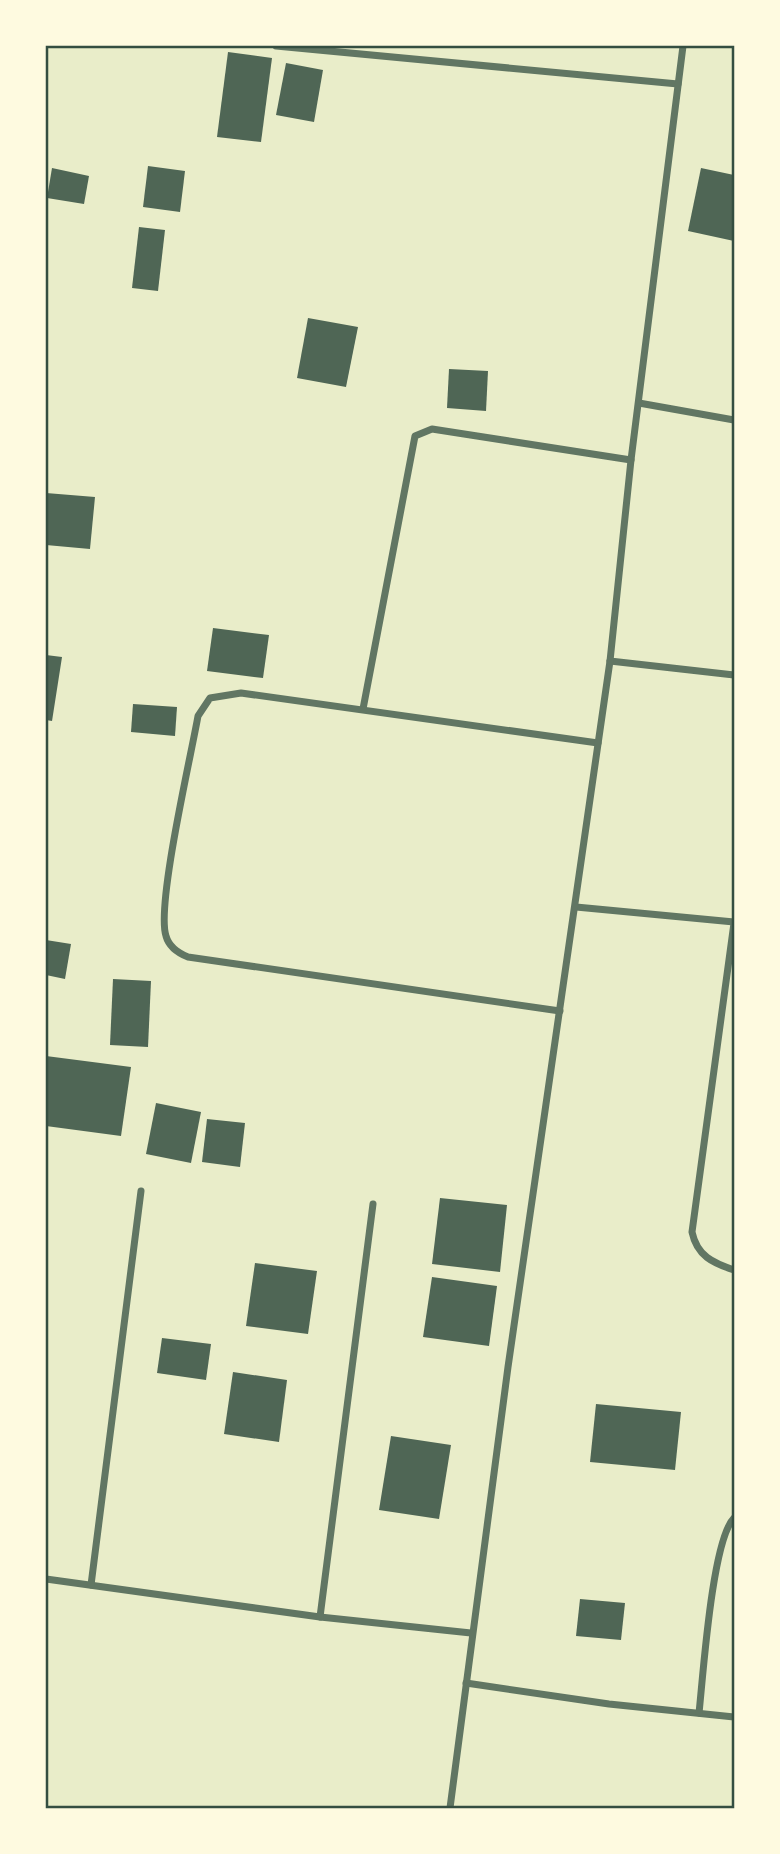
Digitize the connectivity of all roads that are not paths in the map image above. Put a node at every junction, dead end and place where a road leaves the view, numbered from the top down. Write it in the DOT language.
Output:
graph roads {
  1 [pos="276,46"];
  2 [pos="684,46"];
  3 [pos="678,83"];
  4 [pos="639,403"];
  5 [pos="734,420"];
  6 [pos="631,460"];
  7 [pos="610,661"];
  8 [pos="734,675"];
  9 [pos="363,709"];
  10 [pos="598,744"];
  11 [pos="576,907"];
  12 [pos="734,922"];
  13 [pos="560,1011"];
  14 [pos="141,1191"];
  15 [pos="373,1204"];
  16 [pos="734,1270"];
  17 [pos="734,1518"];
  18 [pos="46,1580"];
  19 [pos="91,1585"];
  20 [pos="320,1617"];
  21 [pos="471,1633"];
  22 [pos="466,1683"];
  23 [pos="699,1713"];
  24 [pos="734,1717"];
  25 [pos="450,1808"];
  1 -- 3 [label="street"];
  2 -- 3 [label="street"];
  3 -- 4 [label="street"];
  4 -- 5 [label="street"];
  4 -- 6 [label="street"];
  6 -- 7 [label="street"];
  6 -- 9 [label="street"];
  7 -- 8 [label="street"];
  7 -- 10 [label="street"];
  9 -- 10 [label="street"];
  9 -- 13 [label="street"];
  10 -- 11 [label="street"];
  11 -- 12 [label="street"];
  11 -- 13 [label="street"];
  12 -- 16 [label="street"];
  13 -- 21 [label="street"];
  14 -- 19 [label="street"];
  15 -- 20 [label="street"];
  17 -- 23 [label="street"];
  18 -- 19 [label="street"];
  19 -- 20 [label="street"];
  20 -- 21 [label="street"];
  21 -- 22 [label="street"];
  22 -- 23 [label="street"];
  22 -- 25 [label="street"];
  23 -- 24 [label="street"];
}
